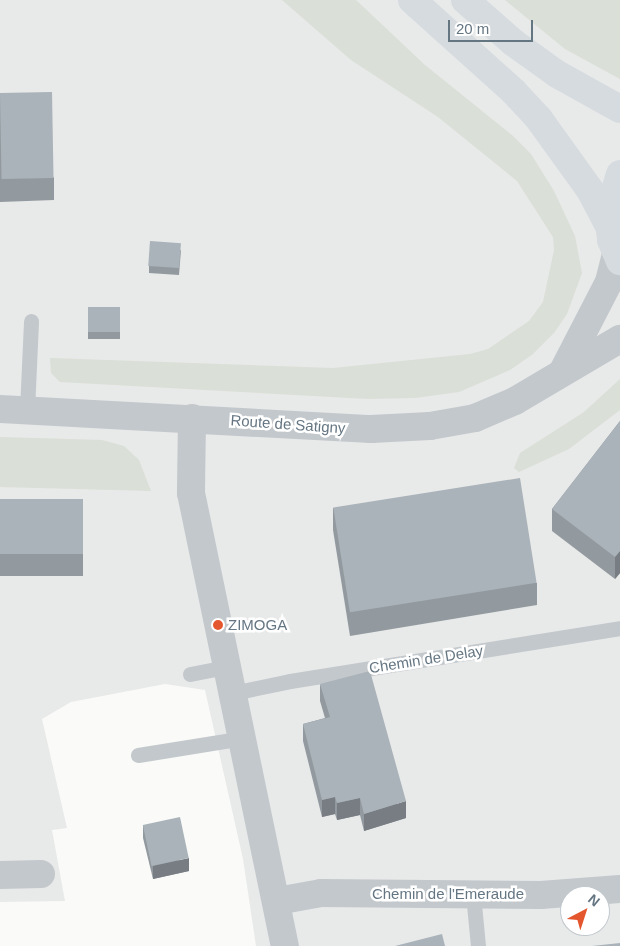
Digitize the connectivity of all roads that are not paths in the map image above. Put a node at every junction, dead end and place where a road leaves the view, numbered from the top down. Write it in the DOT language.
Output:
graph roads {
  1 [pos="412,0"];
  2 [pos="465,0"];
  3 [pos="620,109"];
  4 [pos="620,174"];
  5 [pos="609,226"];
  6 [pos="618,257"];
  7 [pos="31,322"];
  8 [pos="620,339"];
  9 [pos="563,371"];
  10 [pos="0,409"];
  11 [pos="27,410"];
  12 [pos="192,418"];
  13 [pos="620,628"];
  14 [pos="190,674"];
  15 [pos="230,680"];
  16 [pos="243,738"];
  17 [pos="138,756"];
  18 [pos="41,874"];
  19 [pos="0,875"];
  20 [pos="620,889"];
  21 [pos="473,894"];
  22 [pos="277,900"];
  23 [pos="285,946"];
  24 [pos="478,946"];
  1 -- 5 [label="main road"];
  2 -- 3 [label="main road"];
  4 -- 5 [label="main road"];
  5 -- 6 [label="main road"];
  6 -- 9 [label="street"];
  7 -- 11 [label="lane"];
  8 -- 9 [label="street, Route de Satigny"];
  9 -- 12 [label="street, Route de Satigny"];
  10 -- 11 [label="street, Route de Satigny"];
  11 -- 12 [label="street, Route de Satigny"];
  12 -- 15 [label="street"];
  13 -- 15 [label="lane, Chemin de Delay"];
  14 -- 15 [label="lane, Chemin de Delay"];
  15 -- 16 [label="street"];
  16 -- 17 [label="lane"];
  16 -- 22 [label="street"];
  18 -- 19 [label="street"];
  20 -- 21 [label="street, Chemin de l'Emeraude"];
  21 -- 22 [label="street, Chemin de l'Emeraude"];
  21 -- 24 [label="lane"];
  22 -- 23 [label="street"];
}
